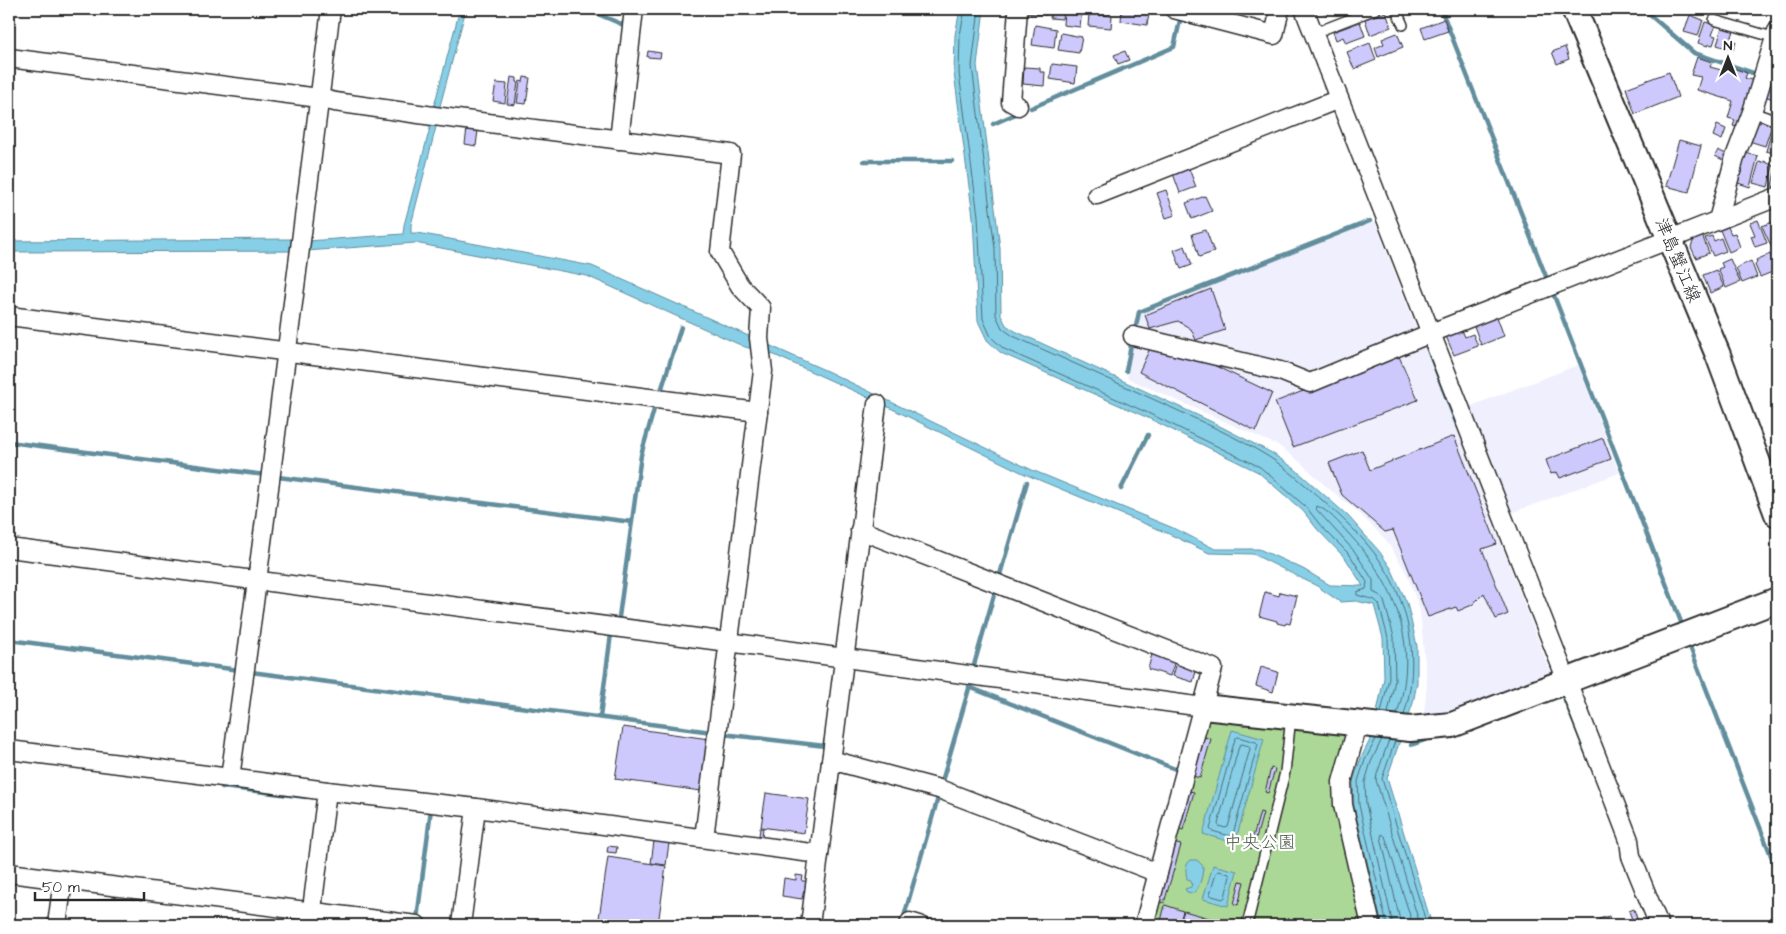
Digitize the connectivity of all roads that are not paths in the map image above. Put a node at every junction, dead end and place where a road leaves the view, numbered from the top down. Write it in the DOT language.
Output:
graph roads {
  1 [pos="331,9"];
  2 [pos="634,9"];
  3 [pos="1018,9"];
  4 [pos="1174,9"];
  5 [pos="1280,9"];
  6 [pos="1304,9"];
  7 [pos="1376,9"];
  8 [pos="1396,9"];
  9 [pos="1574,9"];
  10 [pos="1208,12"];
  11 [pos="1714,20"];
  12 [pos="1403,26"];
  13 [pos="1314,33"];
  14 [pos="1776,35"];
  15 [pos="9,58"];
  16 [pos="319,98"];
  17 [pos="1339,99"];
  18 [pos="1018,106"];
  19 [pos="1752,112"];
  20 [pos="1777,121"];
  21 [pos="619,140"];
  22 [pos="1097,194"];
  23 [pos="1777,197"];
  24 [pos="1718,220"];
  25 [pos="1670,240"];
  26 [pos="9,316"];
  27 [pos="1431,333"];
  28 [pos="1133,336"];
  29 [pos="287,350"];
  30 [pos="877,404"];
  31 [pos="758,412"];
  32 [pos="1777,514"];
  33 [pos="860,530"];
  34 [pos="9,548"];
  35 [pos="258,581"];
  36 [pos="1777,600"];
  37 [pos="728,642"];
  38 [pos="843,658"];
  39 [pos="1561,683"];
  40 [pos="1203,707"];
  41 [pos="1291,716"];
  42 [pos="1364,725"];
  43 [pos="9,750"];
  44 [pos="831,760"];
  45 [pos="230,778"];
  46 [pos="328,791"];
  47 [pos="476,808"];
  48 [pos="704,838"];
  49 [pos="819,854"];
  50 [pos="9,873"];
  51 [pos="1158,874"];
  52 [pos="63,880"];
  53 [pos="311,918"];
  54 [pos="57,925"];
  55 [pos="417,925"];
  56 [pos="461,925"];
  57 [pos="810,925"];
  58 [pos="909,925"];
  59 [pos="920,925"];
  60 [pos="1144,925"];
  61 [pos="1247,925"];
  62 [pos="1371,925"];
  63 [pos="1659,925"];
  1 -- 16 [label="street"];
  2 -- 21 [label="street"];
  3 -- 18 [label="street"];
  4 -- 10 [label="street"];
  5 -- 10 [label="street"];
  6 -- 13 [label="street"];
  7 -- 13 [label="lane"];
  8 -- 12 [label="lane"];
  9 -- 25 [label="street, 津島蟹江線"];
  11 -- 14 [label="lane"];
  13 -- 17 [label="street"];
  14 -- 19 [label="street"];
  15 -- 16 [label="street"];
  16 -- 21 [label="street"];
  16 -- 29 [label="street"];
  17 -- 22 [label="street"];
  17 -- 27 [label="street"];
  19 -- 20 [label="lane"];
  19 -- 24 [label="street"];
  21 -- 31 [label="street"];
  23 -- 24 [label="street"];
  24 -- 25 [label="street"];
  25 -- 27 [label="street"];
  25 -- 32 [label="street, 津島蟹江線"];
  26 -- 29 [label="street"];
  27 -- 28 [label="street"];
  27 -- 39 [label="street"];
  29 -- 31 [label="street"];
  29 -- 35 [label="street"];
  30 -- 33 [label="street"];
  31 -- 37 [label="street"];
  33 -- 38 [label="street"];
  33 -- 40 [label="street"];
  34 -- 35 [label="street"];
  35 -- 37 [label="street"];
  35 -- 45 [label="street"];
  36 -- 39 [label="street"];
  37 -- 38 [label="street"];
  37 -- 48 [label="street"];
  38 -- 40 [label="street"];
  38 -- 44 [label="street"];
  39 -- 42 [label="street"];
  39 -- 63 [label="street"];
  40 -- 41 [label="street"];
  40 -- 51 [label="street"];
  41 -- 42 [label="street"];
  41 -- 61 [label="lane"];
  42 -- 62 [label="street"];
  43 -- 45 [label="street"];
  44 -- 49 [label="street"];
  44 -- 51 [label="street"];
  45 -- 46 [label="street"];
  46 -- 47 [label="street"];
  46 -- 53 [label="street"];
  47 -- 48 [label="street"];
  47 -- 56 [label="street"];
  48 -- 49 [label="street"];
  49 -- 57 [label="street"];
  50 -- 52 [label="street"];
  51 -- 60 [label="street"];
  52 -- 53 [label="street"];
  52 -- 54 [label="street"];
  53 -- 55 [label="street"];
  58 -- 59 [label="street"];
}
